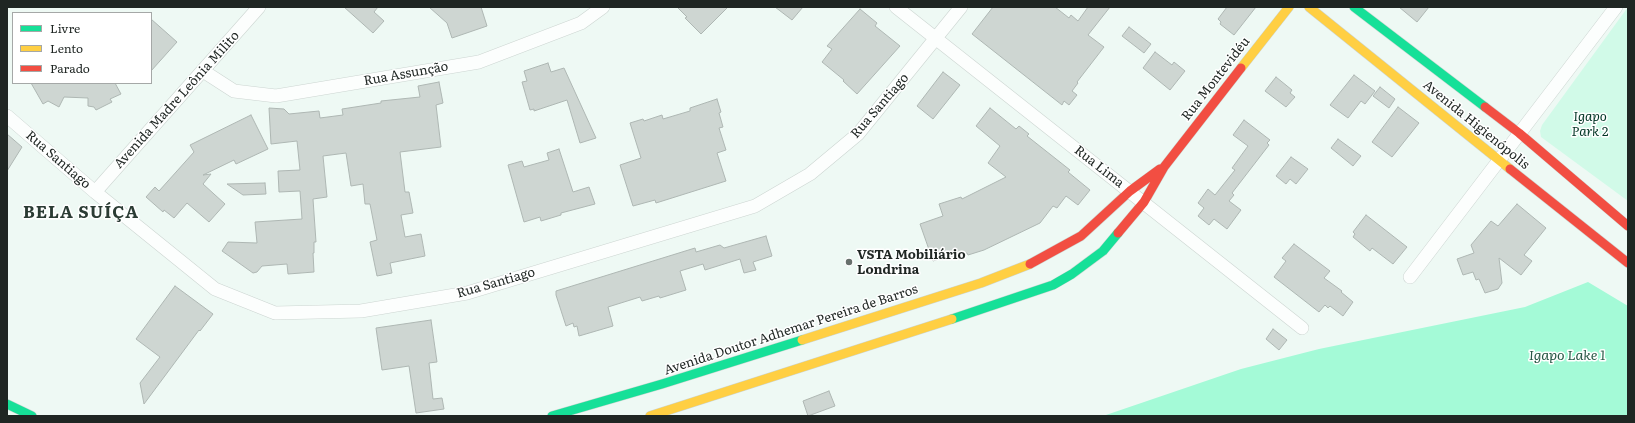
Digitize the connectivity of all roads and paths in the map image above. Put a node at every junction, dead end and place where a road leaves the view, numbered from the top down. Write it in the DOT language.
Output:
graph roads {
  1 [pos="259,7"];
  2 [pos="603,7"];
  3 [pos="896,7"];
  4 [pos="961,7"];
  5 [pos="1289,7"];
  6 [pos="1309,7"];
  7 [pos="1354,7"];
  8 [pos="1616,7"];
  9 [pos="936,39"];
  10 [pos="203,71"];
  11 [pos="7,116"];
  12 [pos="1519,133"];
  13 [pos="1498,159"];
  14 [pos="1164,167"];
  15 [pos="1130,191"];
  16 [pos="95,192"];
  17 [pos="1144,202"];
  18 [pos="1628,226"];
  19 [pos="1081,236"];
  20 [pos="1098,255"];
  21 [pos="1628,263"];
  22 [pos="1410,277"];
  23 [pos="1302,328"];
  24 [pos="7,404"];
  25 [pos="32,416"];
  26 [pos="552,416"];
  27 [pos="650,416"];
  1 -- 10 [label="street, Avenida Madre Leônia Milito"];
  2 -- 10 [label="street, Rua Assunção"];
  3 -- 9 [label="street, Rua Lima"];
  4 -- 9 [label="street, Rua Santiago"];
  5 -- 14 [label="street, Rua Montevidéu"];
  6 -- 13 [label="street, Avenida Higienópolis"];
  7 -- 12 [label="street, Avenida Higienópolis"];
  8 -- 12 [label="street"];
  9 -- 15 [label="street, Rua Lima"];
  9 -- 16 [label="street, Rua Santiago"];
  10 -- 16 [label="street, Avenida Madre Leônia Milito"];
  11 -- 16 [label="street, Rua Santiago"];
  12 -- 13 [label="street"];
  12 -- 18 [label="street, Avenida Higienópolis"];
  13 -- 21 [label="street, Avenida Higienópolis"];
  13 -- 22 [label="street"];
  14 -- 15 [label="street, Rua Montevidéu"];
  14 -- 17 [label="street, Rua Montevidéu"];
  15 -- 17 [label="street, Rua Lima"];
  15 -- 19 [label="street, Avenida Doutor Adhemar Pereira de Barros"];
  17 -- 20 [label="street"];
  17 -- 23 [label="street, Rua Lima"];
  19 -- 20 [label="street"];
  19 -- 26 [label="street, Avenida Doutor Adhemar Pereira de Barros"];
  20 -- 27 [label="street"];
  24 -- 25 [label="street"];
}
